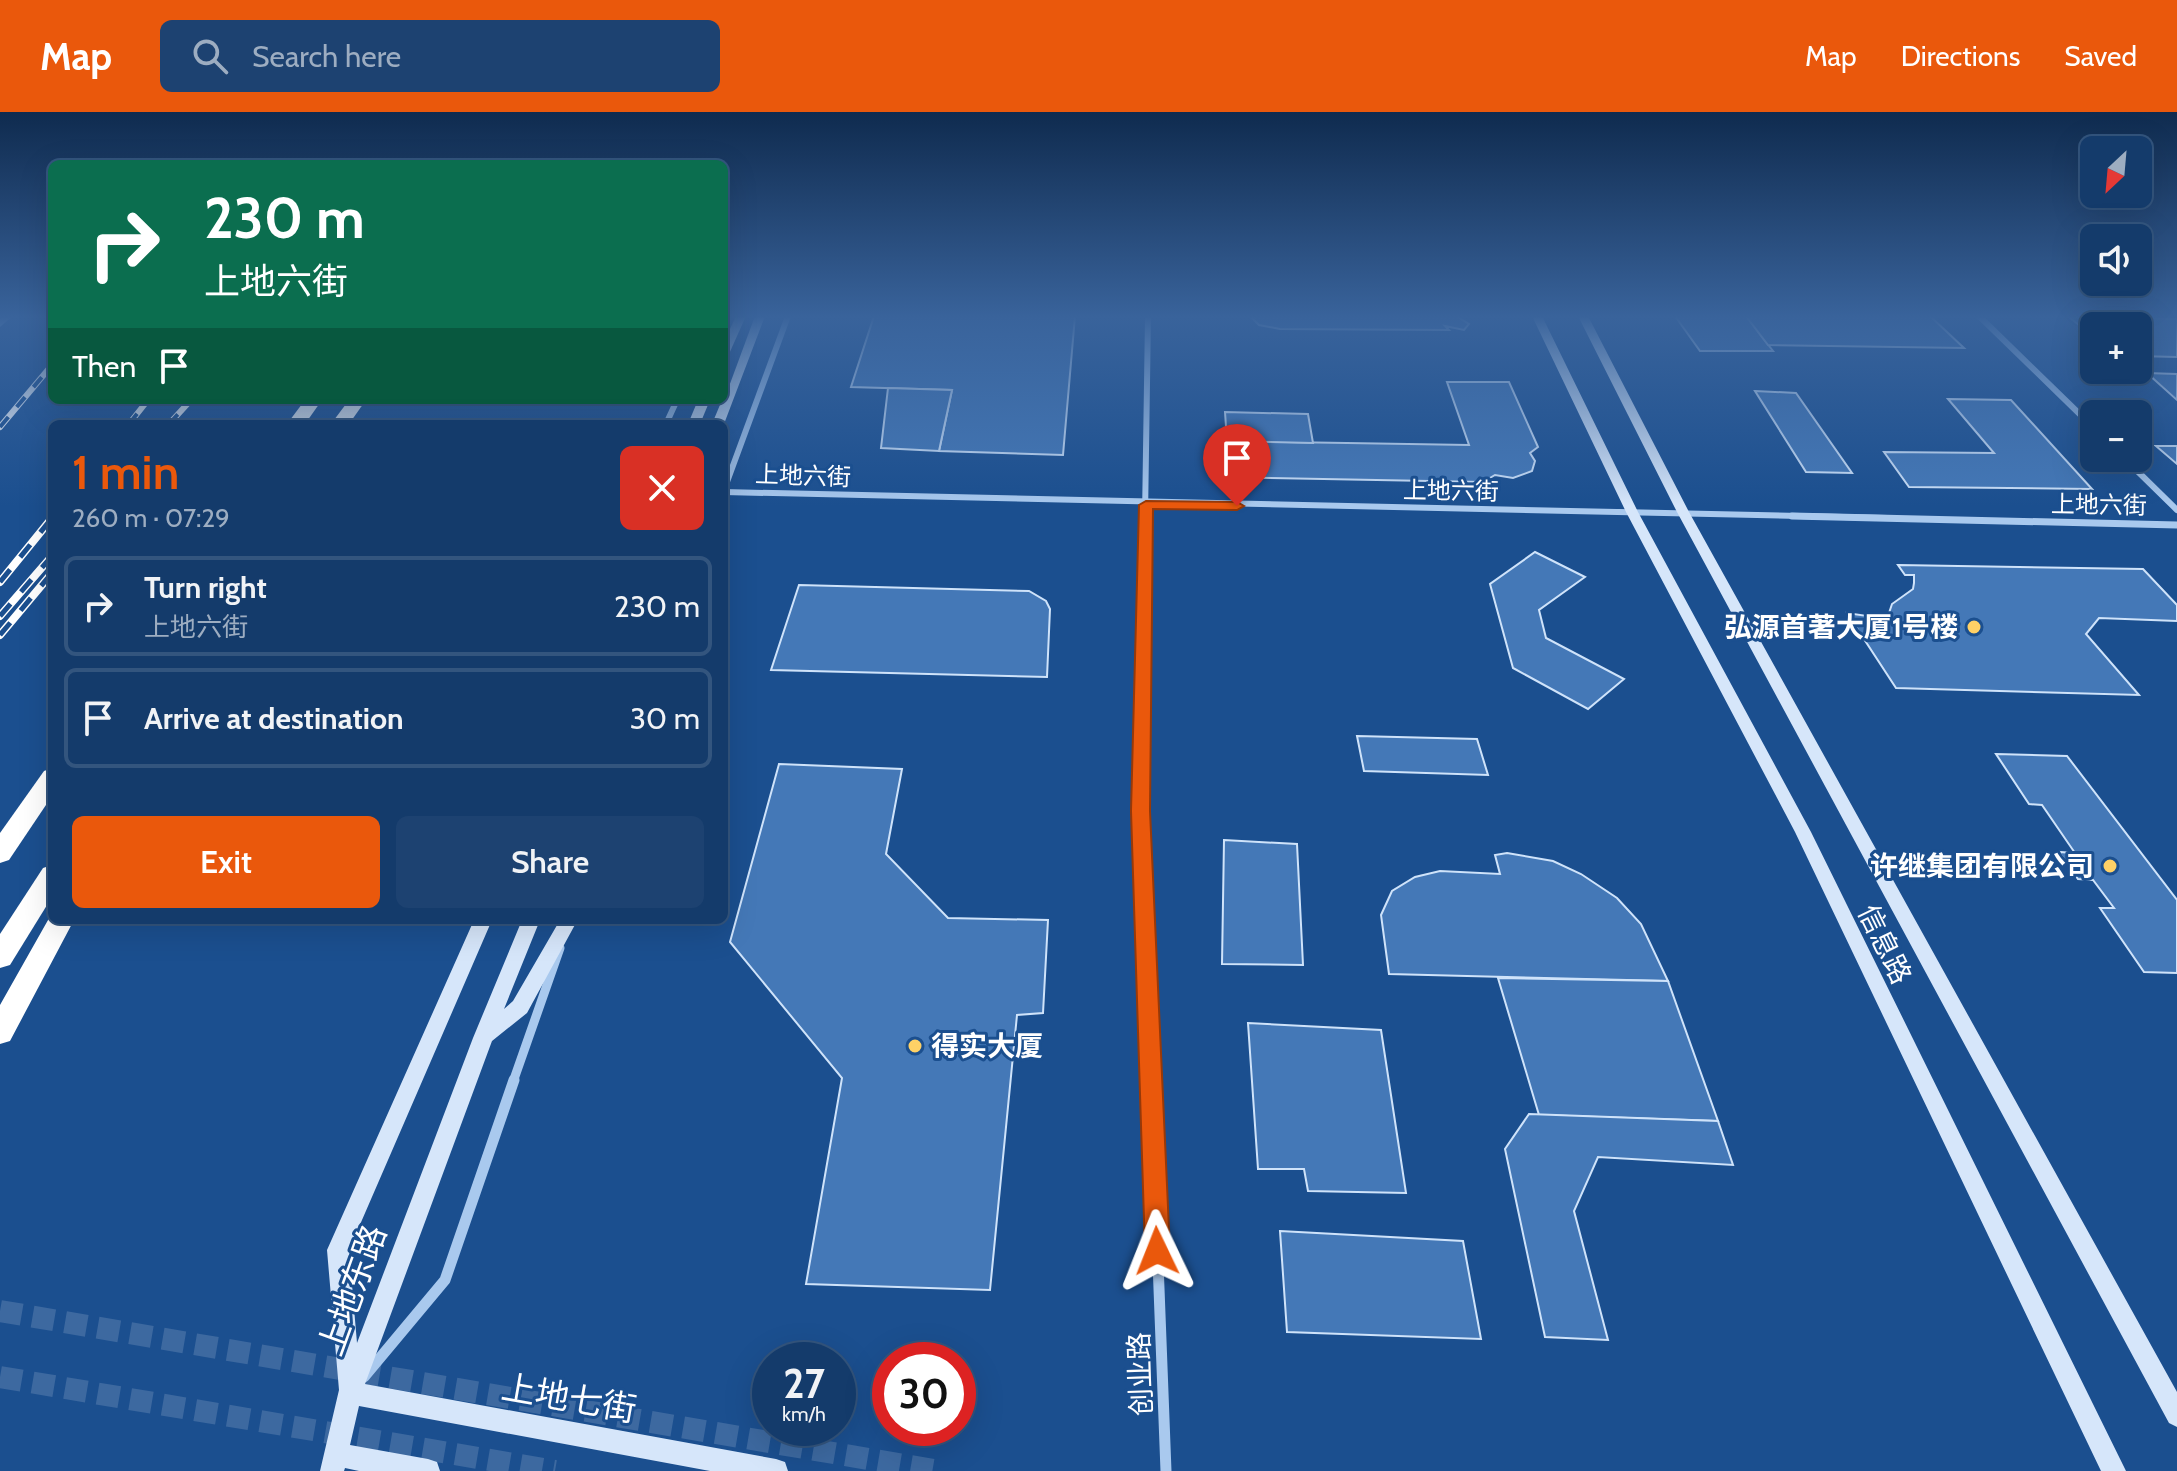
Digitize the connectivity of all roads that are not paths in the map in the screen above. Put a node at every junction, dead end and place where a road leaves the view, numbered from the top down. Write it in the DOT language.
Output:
graph roads {
  1 [pos="735,379"];
  2 [pos="765,379"];
  3 [pos="1147,379"];
  4 [pos="1568,379"];
  5 [pos="1615,379"];
  6 [pos="2044,379"];
  7 [pos="728,398"];
  8 [pos="2080,414"];
  9 [pos="2138,472"];
  10 [pos="728,480"];
  11 [pos="728,491"];
  12 [pos="1146,505"];
  13 [pos="2177,510"];
  14 [pos="1632,512"];
  15 [pos="1683,512"];
  16 [pos="2177,525"];
  17 [pos="48,783"];
  18 [pos="0,853"];
  19 [pos="48,881"];
  20 [pos="59,924"];
  21 [pos="481,924"];
  22 [pos="529,924"];
  23 [pos="567,924"];
  24 [pos="568,924"];
  25 [pos="0,957"];
  26 [pos="0,1032"];
  27 [pos="483,1038"];
  28 [pos="350,1393"];
  29 [pos="2177,1415"];
  30 [pos="335,1463"];
  31 [pos="428,1471"];
  32 [pos="776,1471"];
  33 [pos="1166,1471"];
  34 [pos="2114,1471"];
  1 -- 7 [label="main road"];
  2 -- 10 [label="street"];
  3 -- 12 [label="street, 创业路"];
  4 -- 14 [label="main road, 信息路"];
  5 -- 15 [label="main road, 信息路"];
  6 -- 8 [label="street"];
  9 -- 13 [label="street"];
  11 -- 12 [label="street, 上地六街"];
  12 -- 14 [label="street, 上地六街"];
  12 -- 33 [label="street, 创业路"];
  14 -- 15 [label="street, 上地六街"];
  14 -- 34 [label="main road, 信息路"];
  15 -- 16 [label="street, 上地六街"];
  15 -- 29 [label="main road, 信息路"];
  17 -- 18 [label="highway"];
  19 -- 25 [label="highway"];
  20 -- 26 [label="highway"];
  21 -- 28 [label="main road, 上地东路"];
  22 -- 27 [label="main road, 上地东路"];
  23 -- 27 [label="main road"];
  24 -- 28 [label="street"];
  27 -- 28 [label="main road, 上地东路"];
  28 -- 30 [label="main road"];
  28 -- 32 [label="main road, 上地七街"];
  30 -- 31 [label="main road"];
}
